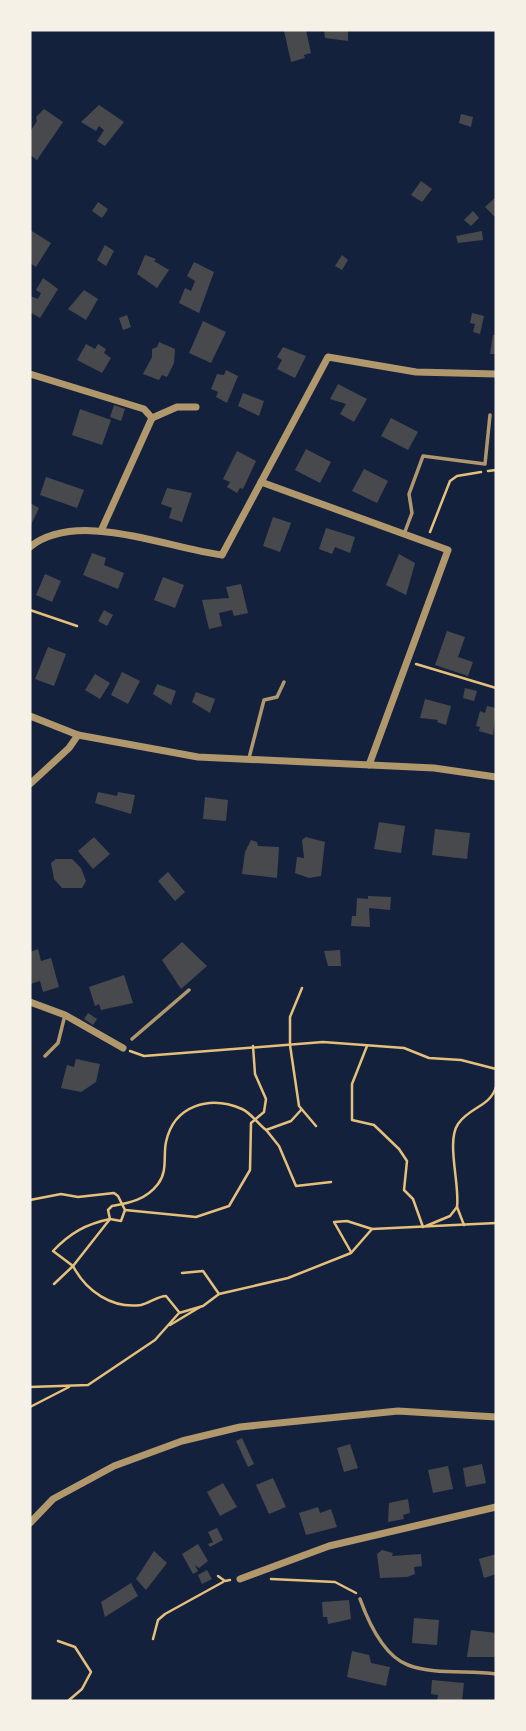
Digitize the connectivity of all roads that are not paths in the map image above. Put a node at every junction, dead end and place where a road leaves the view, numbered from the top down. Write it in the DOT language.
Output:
graph roads {
  1 [pos="30,374"];
  2 [pos="496,374"];
  3 [pos="195,407"];
  4 [pos="490,415"];
  5 [pos="152,418"];
  6 [pos="261,482"];
  7 [pos="102,531"];
  8 [pos="404,534"];
  9 [pos="30,547"];
  10 [pos="284,682"];
  11 [pos="30,716"];
  12 [pos="78,735"];
  13 [pos="248,760"];
  14 [pos="369,765"];
  15 [pos="496,778"];
  16 [pos="30,784"];
  17 [pos="189,990"];
  18 [pos="30,1002"];
  19 [pos="65,1015"];
  20 [pos="132,1039"];
  21 [pos="123,1048"];
  22 [pos="46,1056"];
  23 [pos="496,1418"];
  24 [pos="496,1507"];
  25 [pos="30,1523"];
  26 [pos="240,1579"];
  27 [pos="360,1599"];
  28 [pos="496,1674"];
  1 -- 5 [label="street"];
  2 -- 6 [label="street"];
  3 -- 5 [label="street"];
  4 -- 8 [label="lane"];
  5 -- 7 [label="street"];
  6 -- 7 [label="street"];
  6 -- 8 [label="street"];
  7 -- 9 [label="street"];
  8 -- 14 [label="street"];
  10 -- 13 [label="lane"];
  11 -- 12 [label="street"];
  12 -- 13 [label="street"];
  12 -- 16 [label="street"];
  13 -- 14 [label="street"];
  14 -- 15 [label="street"];
  17 -- 20 [label="lane"];
  18 -- 19 [label="street"];
  19 -- 21 [label="street"];
  19 -- 22 [label="lane"];
  23 -- 25 [label="street"];
  24 -- 26 [label="street"];
  27 -- 28 [label="lane"];
}
